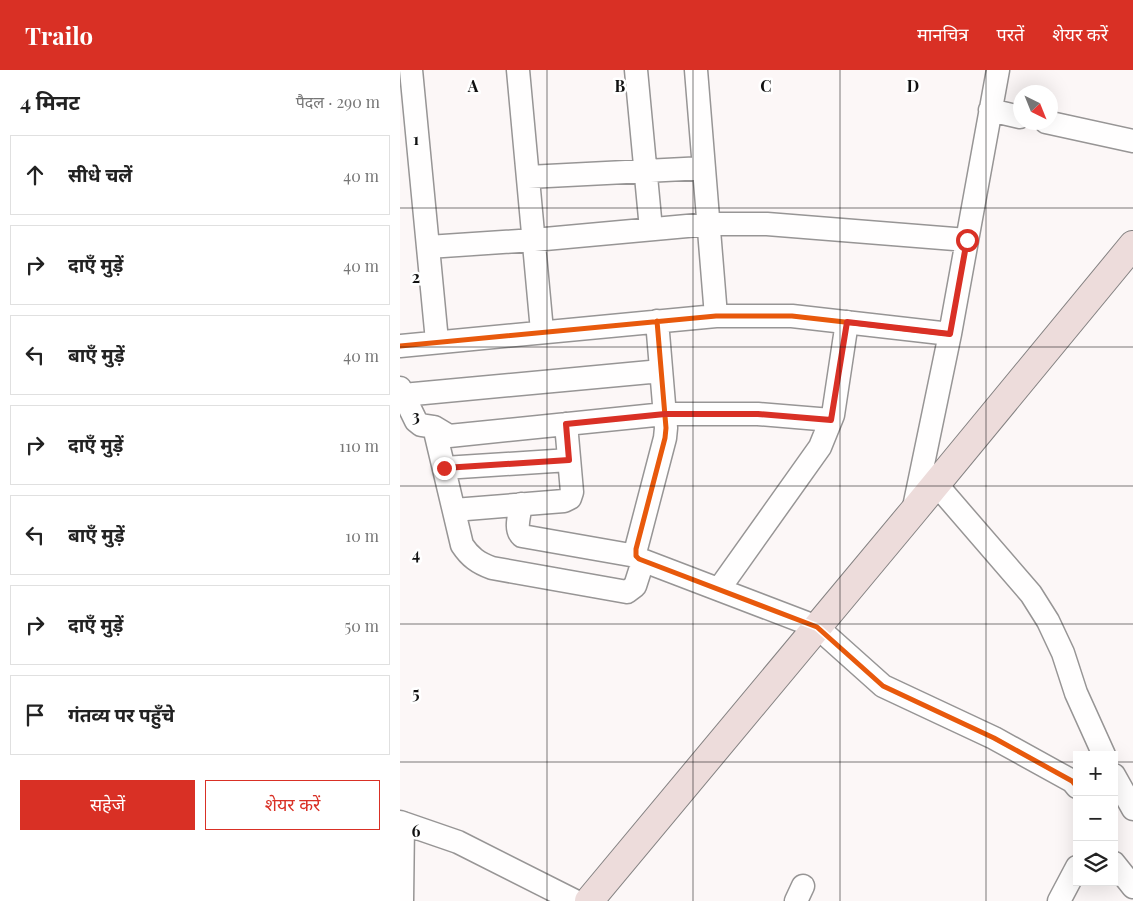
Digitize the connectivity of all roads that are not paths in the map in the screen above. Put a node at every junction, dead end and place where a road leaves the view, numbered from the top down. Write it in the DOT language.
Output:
graph roads {
  1 [pos="410,70"];
  2 [pos="518,70"];
  3 [pos="636,70"];
  4 [pos="696,70"];
  5 [pos="998,70"];
  6 [pos="990,110"];
  7 [pos="1013,115"];
  8 [pos="1058,125"];
  9 [pos="1133,141"];
  10 [pos="704,168"];
  11 [pos="647,171"];
  12 [pos="528,177"];
  13 [pos="708,224"];
  14 [pos="651,229"];
  15 [pos="534,240"];
  16 [pos="967,240"];
  17 [pos="1133,244"];
  18 [pos="428,247"];
  19 [pos="716,316"];
  20 [pos="657,321"];
  21 [pos="847,322"];
  22 [pos="542,331"];
  23 [pos="950,334"];
  24 [pos="437,341"];
  25 [pos="400,346"];
  26 [pos="661,371"];
  27 [pos="402,391"];
  28 [pos="665,414"];
  29 [pos="831,420"];
  30 [pos="566,424"];
  31 [pos="434,427"];
  32 [pos="569,460"];
  33 [pos="444,468"];
  34 [pos="936,484"];
  35 [pos="521,504"];
  36 [pos="454,510"];
  37 [pos="913,512"];
  38 [pos="640,558"];
  39 [pos="719,590"];
  40 [pos="817,627"];
  41 [pos="1098,751"];
  42 [pos="1073,780"];
  43 [pos="1118,787"];
  44 [pos="1124,804"];
  45 [pos="402,823"];
  46 [pos="1118,868"];
  47 [pos="1073,875"];
  48 [pos="1133,887"];
  49 [pos="402,901"];
  50 [pos="575,901"];
  51 [pos="589,901"];
  52 [pos="1059,901"];
  1 -- 18 [label="street"];
  2 -- 12 [label="street"];
  3 -- 11 [label="street"];
  4 -- 10 [label="street"];
  5 -- 6 [label="street"];
  6 -- 7 [label="street"];
  6 -- 16 [label="street"];
  8 -- 9 [label="street"];
  10 -- 11 [label="street"];
  10 -- 13 [label="street"];
  11 -- 12 [label="street"];
  11 -- 14 [label="street"];
  12 -- 15 [label="street"];
  13 -- 14 [label="street"];
  13 -- 16 [label="street"];
  13 -- 19 [label="street"];
  14 -- 15 [label="street"];
  15 -- 18 [label="street"];
  15 -- 22 [label="street"];
  16 -- 23 [label="street"];
  17 -- 34 [label="main road"];
  18 -- 24 [label="street"];
  19 -- 20 [label="street"];
  19 -- 21 [label="street"];
  20 -- 22 [label="street"];
  20 -- 26 [label="street"];
  21 -- 23 [label="street"];
  21 -- 29 [label="street"];
  22 -- 24 [label="street"];
  23 -- 37 [label="street"];
  24 -- 25 [label="street"];
  26 -- 27 [label="street"];
  26 -- 28 [label="street"];
  27 -- 31 [label="street"];
  28 -- 29 [label="street"];
  28 -- 30 [label="street"];
  28 -- 38 [label="street"];
  29 -- 39 [label="street"];
  30 -- 31 [label="street"];
  30 -- 32 [label="street"];
  31 -- 33 [label="street"];
  32 -- 33 [label="street"];
  32 -- 35 [label="street"];
  33 -- 36 [label="street"];
  34 -- 37 [label="main road"];
  34 -- 41 [label="street"];
  35 -- 36 [label="street"];
  35 -- 38 [label="street"];
  36 -- 38 [label="street"];
  37 -- 40 [label="main road"];
  38 -- 39 [label="street"];
  39 -- 40 [label="street"];
  40 -- 42 [label="street"];
  40 -- 51 [label="main road"];
  43 -- 44 [label="street"];
  45 -- 49 [label="street"];
  45 -- 50 [label="street"];
  46 -- 48 [label="street"];
  47 -- 52 [label="street"];
}
